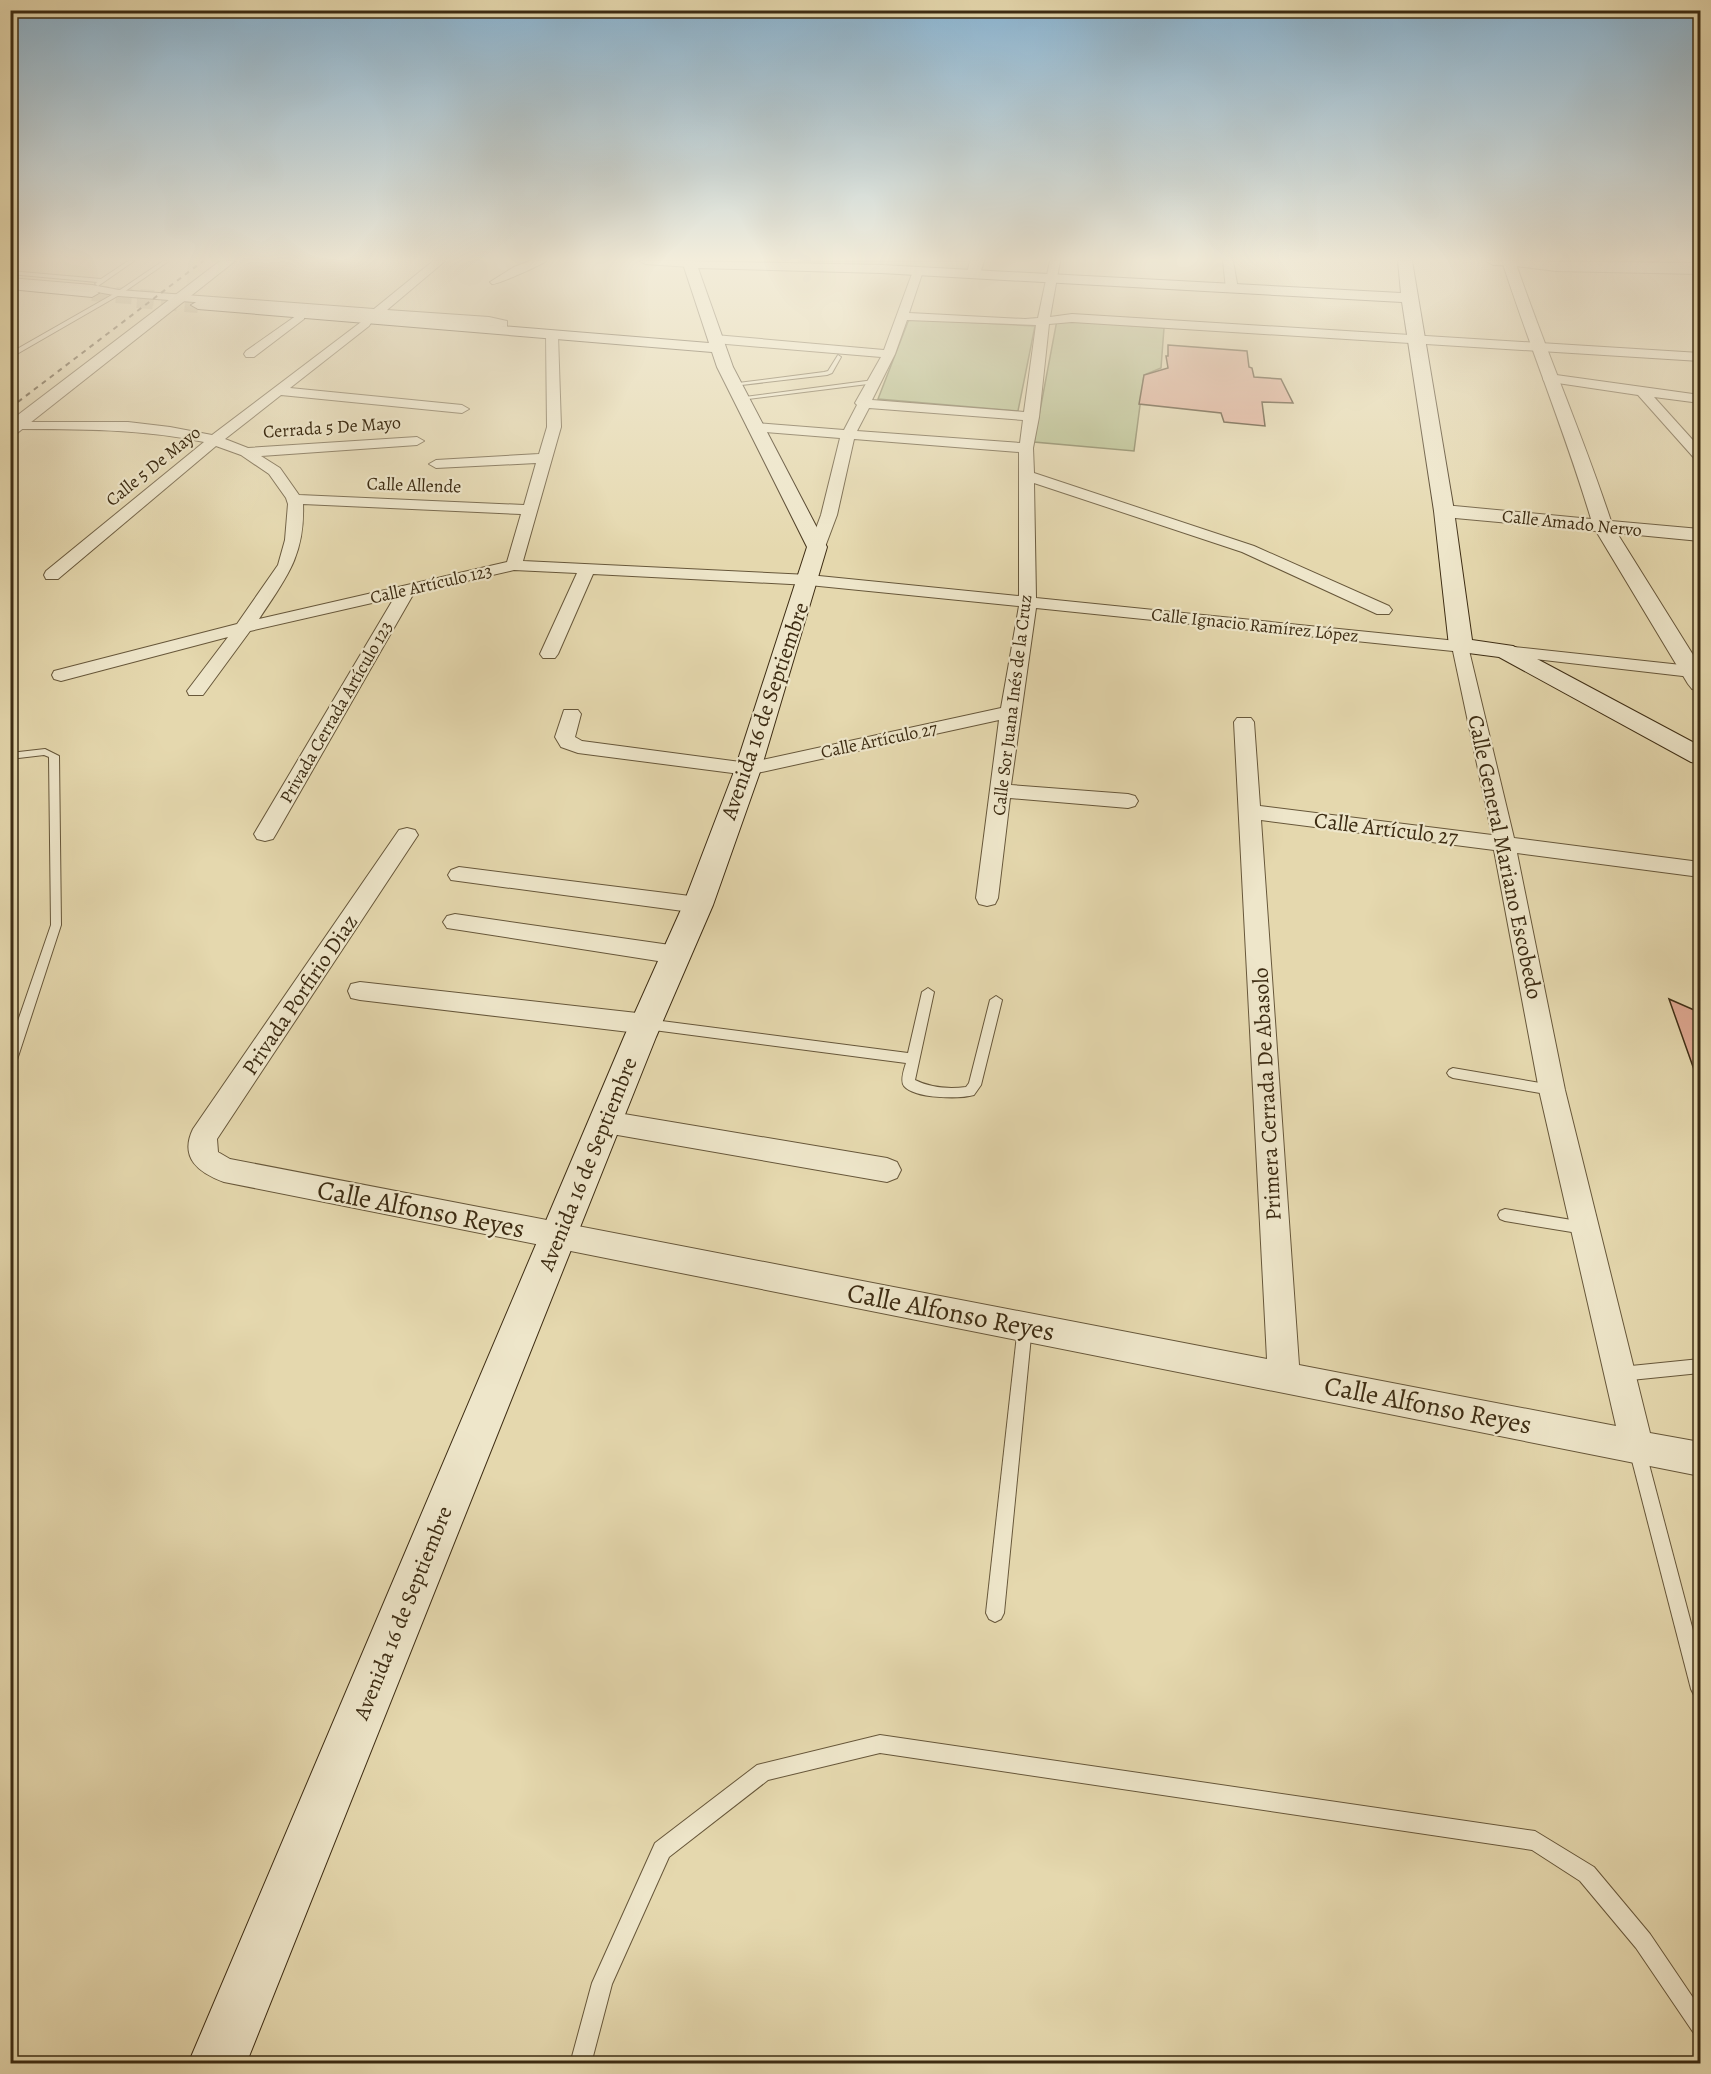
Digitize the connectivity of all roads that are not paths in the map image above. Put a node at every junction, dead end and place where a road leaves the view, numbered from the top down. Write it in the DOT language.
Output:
graph roads {
  1 [pos="838,357"];
  2 [pos="106,358"];
  3 [pos="320,358"];
  4 [pos="552,358"];
  5 [pos="722,358"];
  6 [pos="877,358"];
  7 [pos="887,358"];
  8 [pos="1039,358"];
  9 [pos="1419,358"];
  10 [pos="1542,358"];
  11 [pos="1550,378"];
  12 [pos="874,382"];
  13 [pos="278,391"];
  14 [pos="736,391"];
  15 [pos="1643,393"];
  16 [pos="1701,399"];
  17 [pos="862,403"];
  18 [pos="462,409"];
  19 [pos="1032,417"];
  20 [pos="754,427"];
  21 [pos="14,428"];
  22 [pos="848,435"];
  23 [pos="215,440"];
  24 [pos="417,441"];
  25 [pos="1026,448"];
  26 [pos="249,452"];
  27 [pos="1701,456"];
  28 [pos="545,458"];
  29 [pos="436,464"];
  30 [pos="294,466"];
  31 [pos="272,467"];
  32 [pos="1027,476"];
  33 [pos="295,499"];
  34 [pos="530,510"];
  35 [pos="1444,511"];
  36 [pos="1603,527"];
  37 [pos="1701,535"];
  38 [pos="813,563"];
  39 [pos="514,565"];
  40 [pos="587,568"];
  41 [pos="52,575"];
  42 [pos="408,590"];
  43 [pos="1028,603"];
  44 [pos="1383,610"];
  45 [pos="245,627"];
  46 [pos="10,642"];
  47 [pos="1461,646"];
  48 [pos="1505,651"];
  49 [pos="549,654"];
  50 [pos="10,669"];
  51 [pos="61,675"];
  52 [pos="1698,677"];
  53 [pos="196,691"];
  54 [pos="1010,712"];
  55 [pos="571,714"];
  56 [pos="1244,722"];
  57 [pos="10,756"];
  58 [pos="1701,756"];
  59 [pos="748,768"];
  60 [pos="1001,791"];
  61 [pos="1128,801"];
  62 [pos="1250,812"];
  63 [pos="265,834"];
  64 [pos="407,835"];
  65 [pos="1504,843"];
  66 [pos="1701,869"];
  67 [pos="459,875"];
  68 [pos="987,898"];
  69 [pos="698,905"];
  70 [pos="456,922"];
  71 [pos="677,955"];
  72 [pos="360,991"];
  73 [pos="928,992"];
  74 [pos="996,1000"];
  75 [pos="646,1024"];
  76 [pos="914,1059"];
  77 [pos="10,1063"];
  78 [pos="1453,1073"];
  79 [pos="1552,1090"];
  80 [pos="606,1122"];
  81 [pos="204,1158"];
  82 [pos="887,1170"];
  83 [pos="1505,1215"];
  84 [pos="1585,1228"];
  85 [pos="559,1235"];
  86 [pos="1025,1326"];
  87 [pos="1701,1366"];
  88 [pos="1621,1374"];
  89 [pos="1284,1377"];
  90 [pos="1636,1446"];
  91 [pos="1701,1459"];
  92 [pos="995,1613"];
  93 [pos="1701,1689"];
  94 [pos="1701,2025"];
  95 [pos="218,2064"];
  96 [pos="580,2064"];
  1 -- 14 [label="lane"];
  2 -- 21 [label="street"];
  3 -- 13 [label="street, Calle 5 De Mayo"];
  4 -- 28 [label="street"];
  5 -- 14 [label="main road"];
  6 -- 7 [label="street"];
  7 -- 12 [label="street"];
  8 -- 19 [label="street, Calle Sor Juana Inés de la Cruz"];
  9 -- 35 [label="main road, Calle General Mariano Escobedo"];
  10 -- 11 [label="street"];
  11 -- 15 [label="street"];
  11 -- 36 [label="street"];
  12 -- 14 [label="lane"];
  12 -- 17 [label="street"];
  13 -- 18 [label="street"];
  13 -- 23 [label="street, Calle 5 De Mayo"];
  14 -- 20 [label="main road"];
  15 -- 16 [label="street"];
  15 -- 27 [label="street"];
  17 -- 19 [label="street"];
  17 -- 22 [label="street"];
  19 -- 25 [label="street, Calle Sor Juana Inés de la Cruz"];
  20 -- 22 [label="street"];
  20 -- 38 [label="main road"];
  21 -- 23 [label="street"];
  22 -- 25 [label="street"];
  22 -- 38 [label="street"];
  23 -- 26 [label="street"];
  23 -- 41 [label="street, Calle 5 De Mayo"];
  24 -- 26 [label="street, Cerrada 5 De Mayo"];
  25 -- 32 [label="street, Calle Sor Juana Inés de la Cruz"];
  26 -- 31 [label="street"];
  28 -- 29 [label="street"];
  28 -- 34 [label="street"];
  30 -- 31 [label="street"];
  31 -- 33 [label="street"];
  32 -- 43 [label="street, Calle Sor Juana Inés de la Cruz"];
  32 -- 44 [label="street"];
  33 -- 34 [label="street, Calle Allende"];
  33 -- 45 [label="street"];
  34 -- 39 [label="street"];
  35 -- 36 [label="street, Calle Amado Nervo"];
  35 -- 47 [label="main road, Calle General Mariano Escobedo"];
  36 -- 37 [label="street, Calle Amado Nervo"];
  36 -- 52 [label="street"];
  38 -- 40 [label="street, Calle Artículo 123"];
  38 -- 43 [label="street, Calle Ignacio Ramírez López"];
  38 -- 59 [label="main road, Avenida 16 de Septiembre"];
  39 -- 40 [label="street, Calle Artículo 123"];
  39 -- 42 [label="street, Calle Artículo 123"];
  40 -- 49 [label="street"];
  42 -- 45 [label="street, Calle Artículo 123"];
  42 -- 63 [label="street, Privada Cerrada Artículo 123"];
  43 -- 47 [label="street, Calle Ignacio Ramírez López"];
  43 -- 54 [label="street, Calle Sor Juana Inés de la Cruz"];
  45 -- 51 [label="street, Calle Artículo 123"];
  45 -- 53 [label="street"];
  46 -- 50 [label="lane"];
  47 -- 48 [label="main road, Calle Ignacio Ramírez López"];
  47 -- 65 [label="street, Calle General Mariano Escobedo"];
  48 -- 52 [label="street, Calle Ignacio Ramírez López"];
  48 -- 58 [label="main road"];
  54 -- 59 [label="street, Calle Artículo 27"];
  54 -- 60 [label="street, Calle Sor Juana Inés de la Cruz"];
  55 -- 59 [label="street, Calle Artículo 27"];
  56 -- 62 [label="street, Primera Cerrada De Abasolo"];
  57 -- 77 [label="lane"];
  59 -- 69 [label="main road, Avenida 16 de Septiembre"];
  60 -- 61 [label="street"];
  60 -- 68 [label="street, Calle Sor Juana Inés de la Cruz"];
  62 -- 65 [label="street, Calle Artículo 27"];
  62 -- 89 [label="street, Primera Cerrada De Abasolo"];
  64 -- 81 [label="street, Privada Porfirio Diaz"];
  65 -- 66 [label="street, Calle Artículo 27"];
  65 -- 79 [label="street, Calle General Mariano Escobedo"];
  67 -- 69 [label="street"];
  69 -- 71 [label="main road, Avenida 16 de Septiembre"];
  70 -- 71 [label="street"];
  71 -- 75 [label="main road, Avenida 16 de Septiembre"];
  72 -- 75 [label="street"];
  73 -- 76 [label="lane"];
  74 -- 76 [label="lane"];
  75 -- 76 [label="lane"];
  75 -- 80 [label="main road, Avenida 16 de Septiembre"];
  78 -- 79 [label="lane"];
  79 -- 84 [label="street, Calle General Mariano Escobedo"];
  80 -- 82 [label="street"];
  80 -- 85 [label="main road, Avenida 16 de Septiembre"];
  81 -- 85 [label="street, Calle Alfonso Reyes"];
  83 -- 84 [label="lane"];
  84 -- 88 [label="street, Calle General Mariano Escobedo"];
  85 -- 86 [label="street, Calle Alfonso Reyes"];
  85 -- 95 [label="main road, Avenida 16 de Septiembre"];
  86 -- 89 [label="street, Calle Alfonso Reyes"];
  86 -- 92 [label="lane"];
  87 -- 88 [label="lane"];
  88 -- 90 [label="street, Calle General Mariano Escobedo"];
  89 -- 90 [label="street, Calle Alfonso Reyes"];
  90 -- 91 [label="street, Calle Alfonso Reyes"];
  90 -- 93 [label="lane"];
  94 -- 96 [label="lane"];
}
